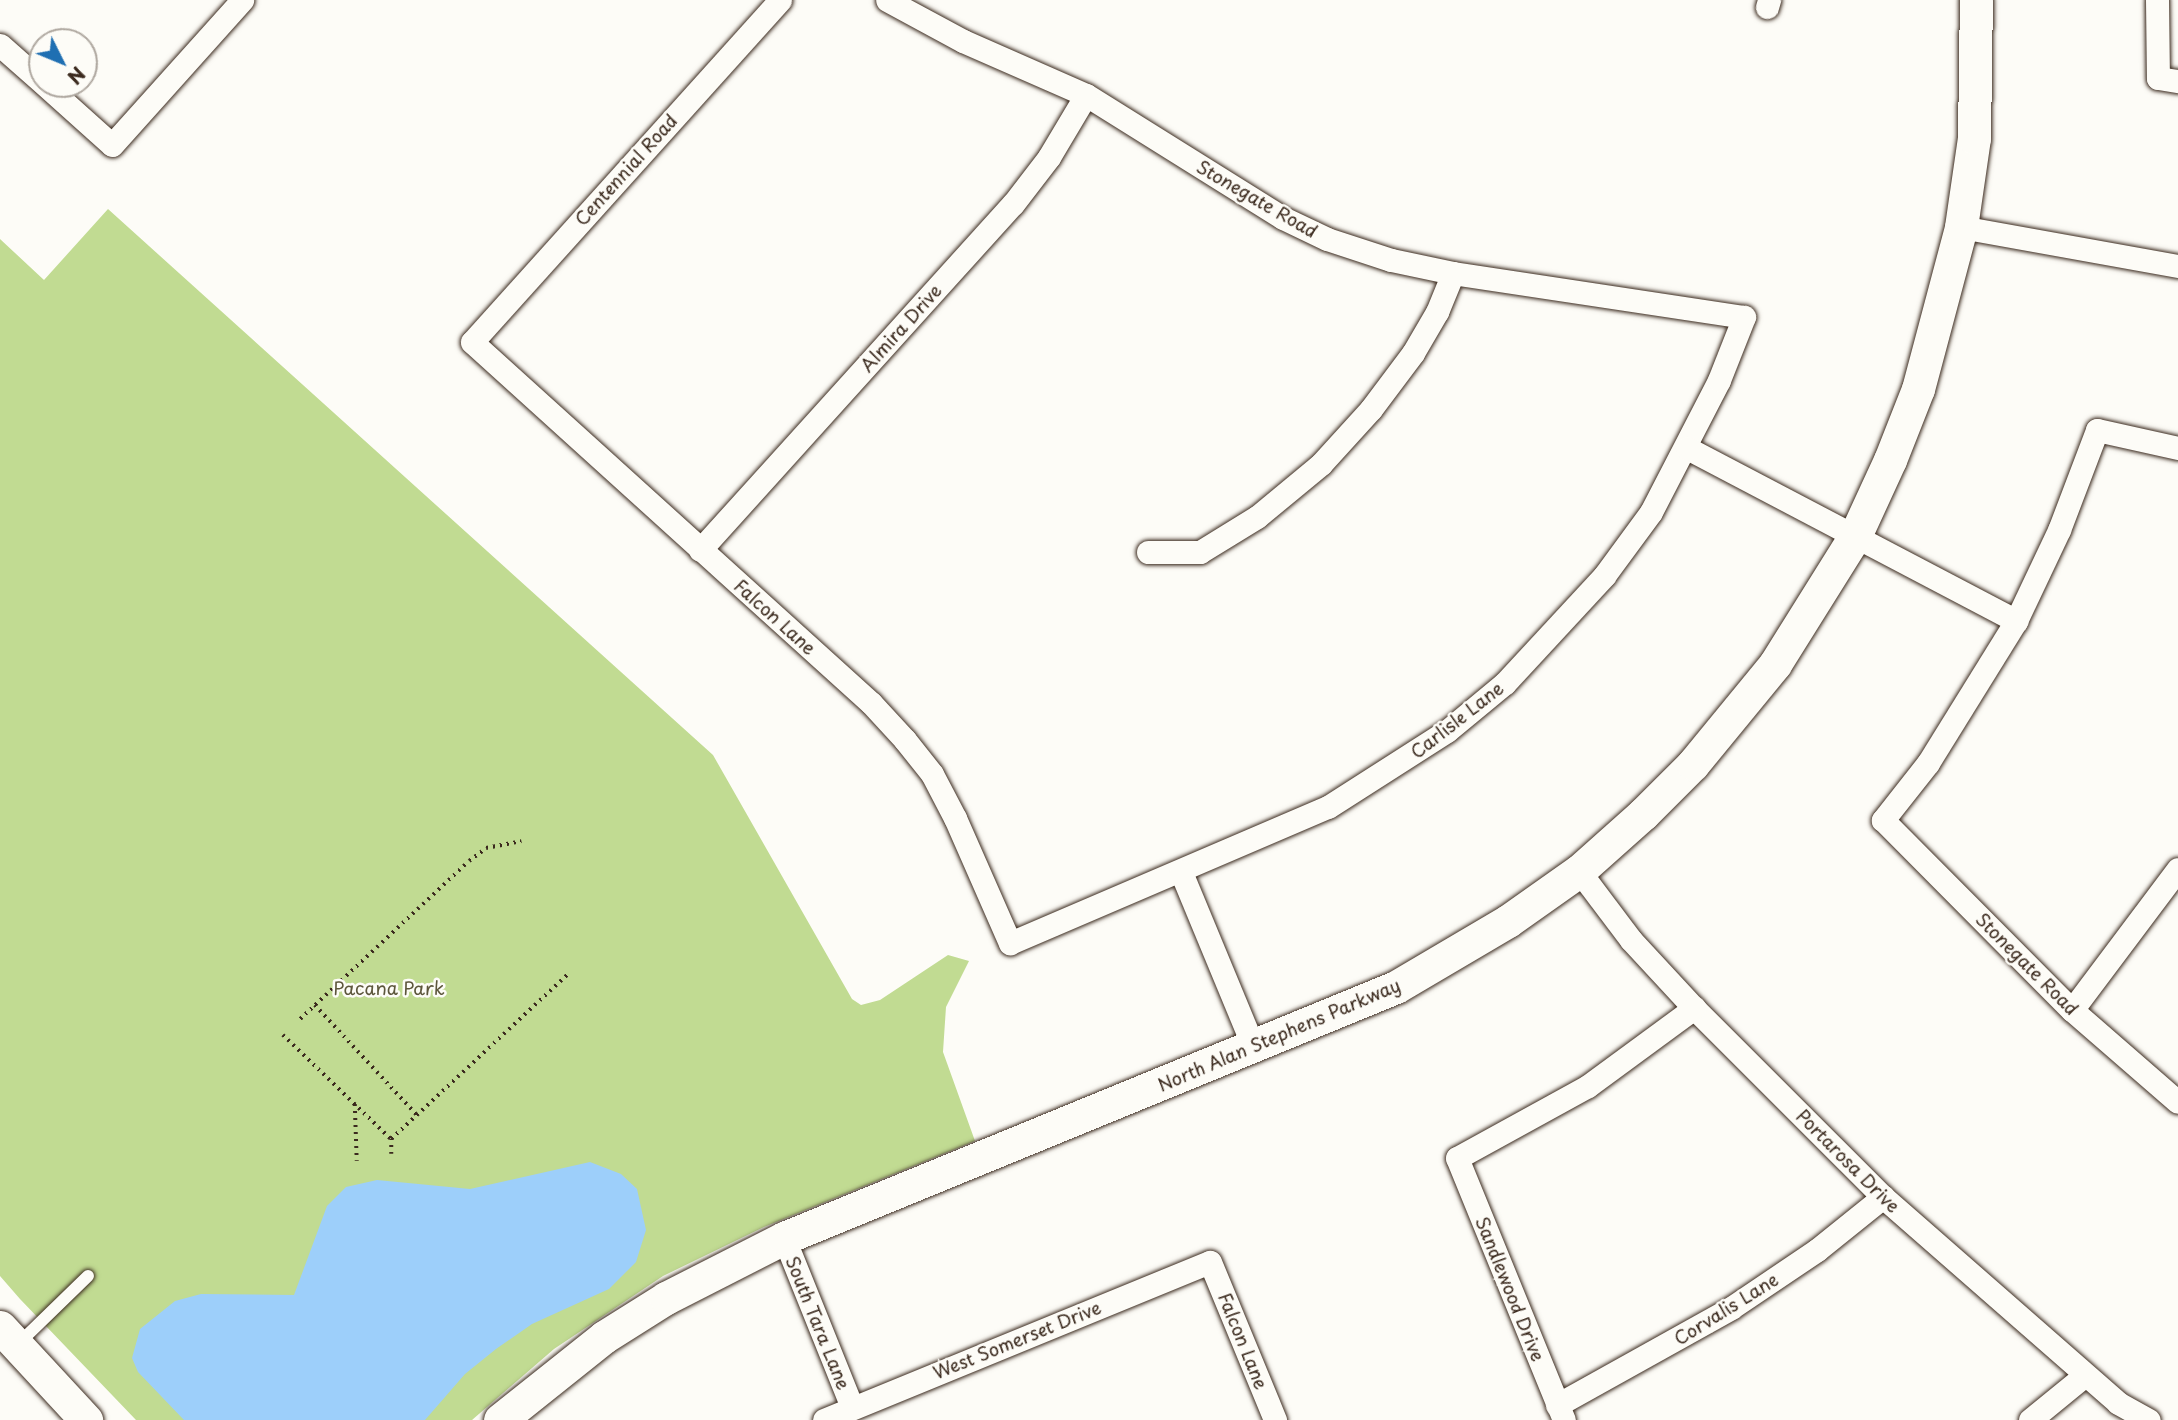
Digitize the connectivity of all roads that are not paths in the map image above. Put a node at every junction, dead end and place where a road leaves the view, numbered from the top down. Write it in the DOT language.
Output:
graph roads {
  1 [pos="242,0"];
  2 [pos="780,0"];
  3 [pos="887,0"];
  4 [pos="1976,0"];
  5 [pos="2157,0"];
  6 [pos="0,45"];
  7 [pos="28,70"];
  8 [pos="2178,82"];
  9 [pos="1086,95"];
  10 [pos="60,98"];
  11 [pos="1961,227"];
  12 [pos="2178,266"];
  13 [pos="1453,272"];
  14 [pos="1744,317"];
  15 [pos="472,342"];
  16 [pos="1687,448"];
  17 [pos="2178,448"];
  18 [pos="1855,536"];
  19 [pos="701,550"];
  20 [pos="1148,552"];
  21 [pos="2016,621"];
  22 [pos="2178,869"];
  23 [pos="1579,871"];
  24 [pos="1181,872"];
  25 [pos="1010,943"];
  26 [pos="1694,1008"];
  27 [pos="2072,1010"];
  28 [pos="1252,1046"];
  29 [pos="2178,1102"];
  30 [pos="1883,1197"];
  31 [pos="784,1238"];
  32 [pos="1210,1262"];
  33 [pos="88,1276"];
  34 [pos="8,1336"];
  35 [pos="2085,1374"];
  36 [pos="852,1407"];
  37 [pos="1561,1412"];
  38 [pos="86,1420"];
  39 [pos="500,1420"];
  40 [pos="824,1420"];
  41 [pos="1275,1420"];
  42 [pos="2031,1420"];
  43 [pos="2148,1420"];
  1 -- 10 [label="street"];
  2 -- 15 [label="street, Centennial Road"];
  3 -- 9 [label="street, Stonegate Road"];
  4 -- 11 [label="street, North Alan Stephens Parkway"];
  5 -- 8 [label="street"];
  6 -- 7 [label="street"];
  9 -- 13 [label="street, Stonegate Road"];
  9 -- 19 [label="street, Almira Drive"];
  11 -- 12 [label="street"];
  11 -- 18 [label="street, North Alan Stephens Parkway"];
  13 -- 14 [label="street, Stonegate Road"];
  13 -- 20 [label="street"];
  14 -- 16 [label="street, Carlisle Lane"];
  15 -- 19 [label="street, Falcon Lane"];
  16 -- 18 [label="street"];
  16 -- 24 [label="street, Carlisle Lane"];
  17 -- 21 [label="street"];
  18 -- 21 [label="street"];
  18 -- 23 [label="street, North Alan Stephens Parkway"];
  19 -- 25 [label="street, Falcon Lane"];
  21 -- 27 [label="street, Stonegate Road"];
  22 -- 27 [label="street"];
  23 -- 26 [label="street, Portarosa Drive"];
  23 -- 28 [label="street, North Alan Stephens Parkway"];
  24 -- 25 [label="street, Carlisle Lane"];
  24 -- 28 [label="street"];
  26 -- 30 [label="street, Portarosa Drive"];
  26 -- 37 [label="street, Sandlewood Drive"];
  27 -- 29 [label="street, Stonegate Road"];
  28 -- 31 [label="street, North Alan Stephens Parkway"];
  30 -- 35 [label="street, Portarosa Drive"];
  30 -- 37 [label="street, Corvalis Lane"];
  31 -- 36 [label="street, South Tara Lane"];
  31 -- 39 [label="street, North Alan Stephens Parkway"];
  32 -- 36 [label="street, West Somerset Drive"];
  32 -- 41 [label="street, Falcon Lane"];
  33 -- 34 [label="lane"];
  34 -- 38 [label="street"];
  35 -- 42 [label="street"];
  35 -- 43 [label="street, Portarosa Drive"];
  36 -- 40 [label="street, West Somerset Drive"];
}
